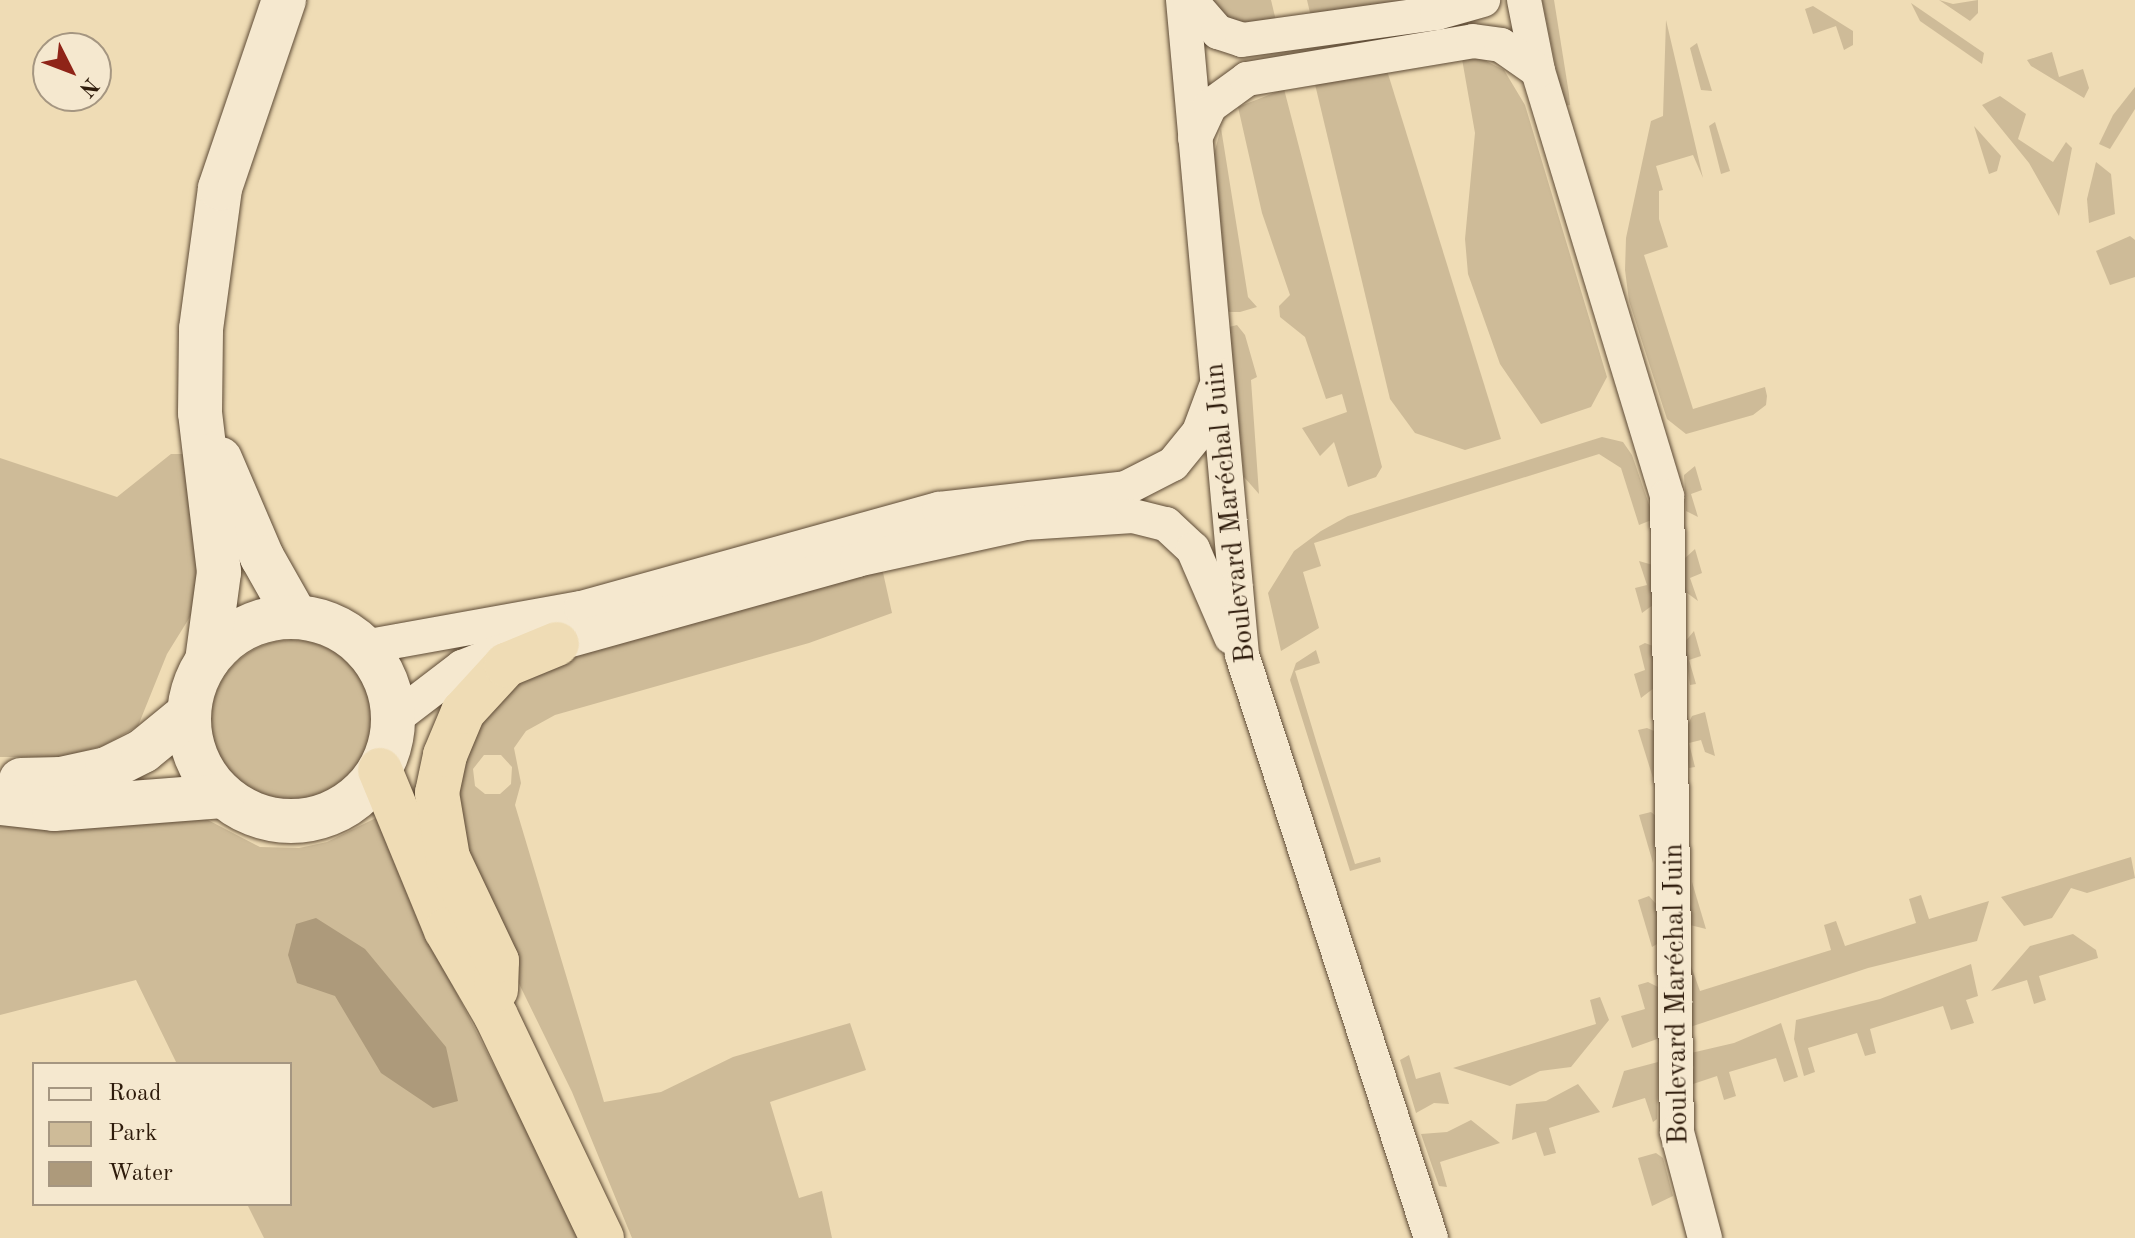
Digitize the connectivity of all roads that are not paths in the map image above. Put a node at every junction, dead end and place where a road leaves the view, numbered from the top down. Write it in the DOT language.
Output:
graph roads {
  1 [pos="284,0"];
  2 [pos="1183,0"];
  3 [pos="1190,0"];
  4 [pos="1483,0"];
  5 [pos="1524,0"];
  6 [pos="1538,71"];
  7 [pos="1195,139"];
  8 [pos="1217,385"];
  9 [pos="200,413"];
  10 [pos="296,617"];
  11 [pos="557,644"];
  12 [pos="364,647"];
  13 [pos="1242,655"];
  14 [pos="207,661"];
  15 [pos="188,714"];
  16 [pos="394,719"];
  17 [pos="380,770"];
  18 [pos="0,778"];
  19 [pos="222,796"];
  20 [pos="0,803"];
  21 [pos="496,1016"];
  22 [pos="602,1238"];
  23 [pos="1431,1238"];
  24 [pos="1705,1238"];
  1 -- 9 [label="street"];
  2 -- 7 [label="street, Boulevard Maréchal Juin"];
  3 -- 4 [label="street"];
  5 -- 6 [label="street, Boulevard Maréchal Juin"];
  6 -- 7 [label="street"];
  6 -- 24 [label="street, Boulevard Maréchal Juin"];
  7 -- 8 [label="street, Boulevard Maréchal Juin"];
  8 -- 12 [label="street"];
  8 -- 13 [label="street, Boulevard Maréchal Juin"];
  9 -- 10 [label="street"];
  9 -- 14 [label="street"];
  10 -- 12 [label="street"];
  10 -- 14 [label="street"];
  11 -- 13 [label="street"];
  11 -- 16 [label="street"];
  11 -- 21 [label="highway"];
  12 -- 16 [label="street"];
  13 -- 23 [label="street, Boulevard Maréchal Juin"];
  14 -- 15 [label="street"];
  15 -- 18 [label="street"];
  15 -- 19 [label="street"];
  16 -- 17 [label="street"];
  17 -- 19 [label="street"];
  17 -- 21 [label="highway"];
  19 -- 20 [label="street"];
  21 -- 22 [label="highway"];
}
